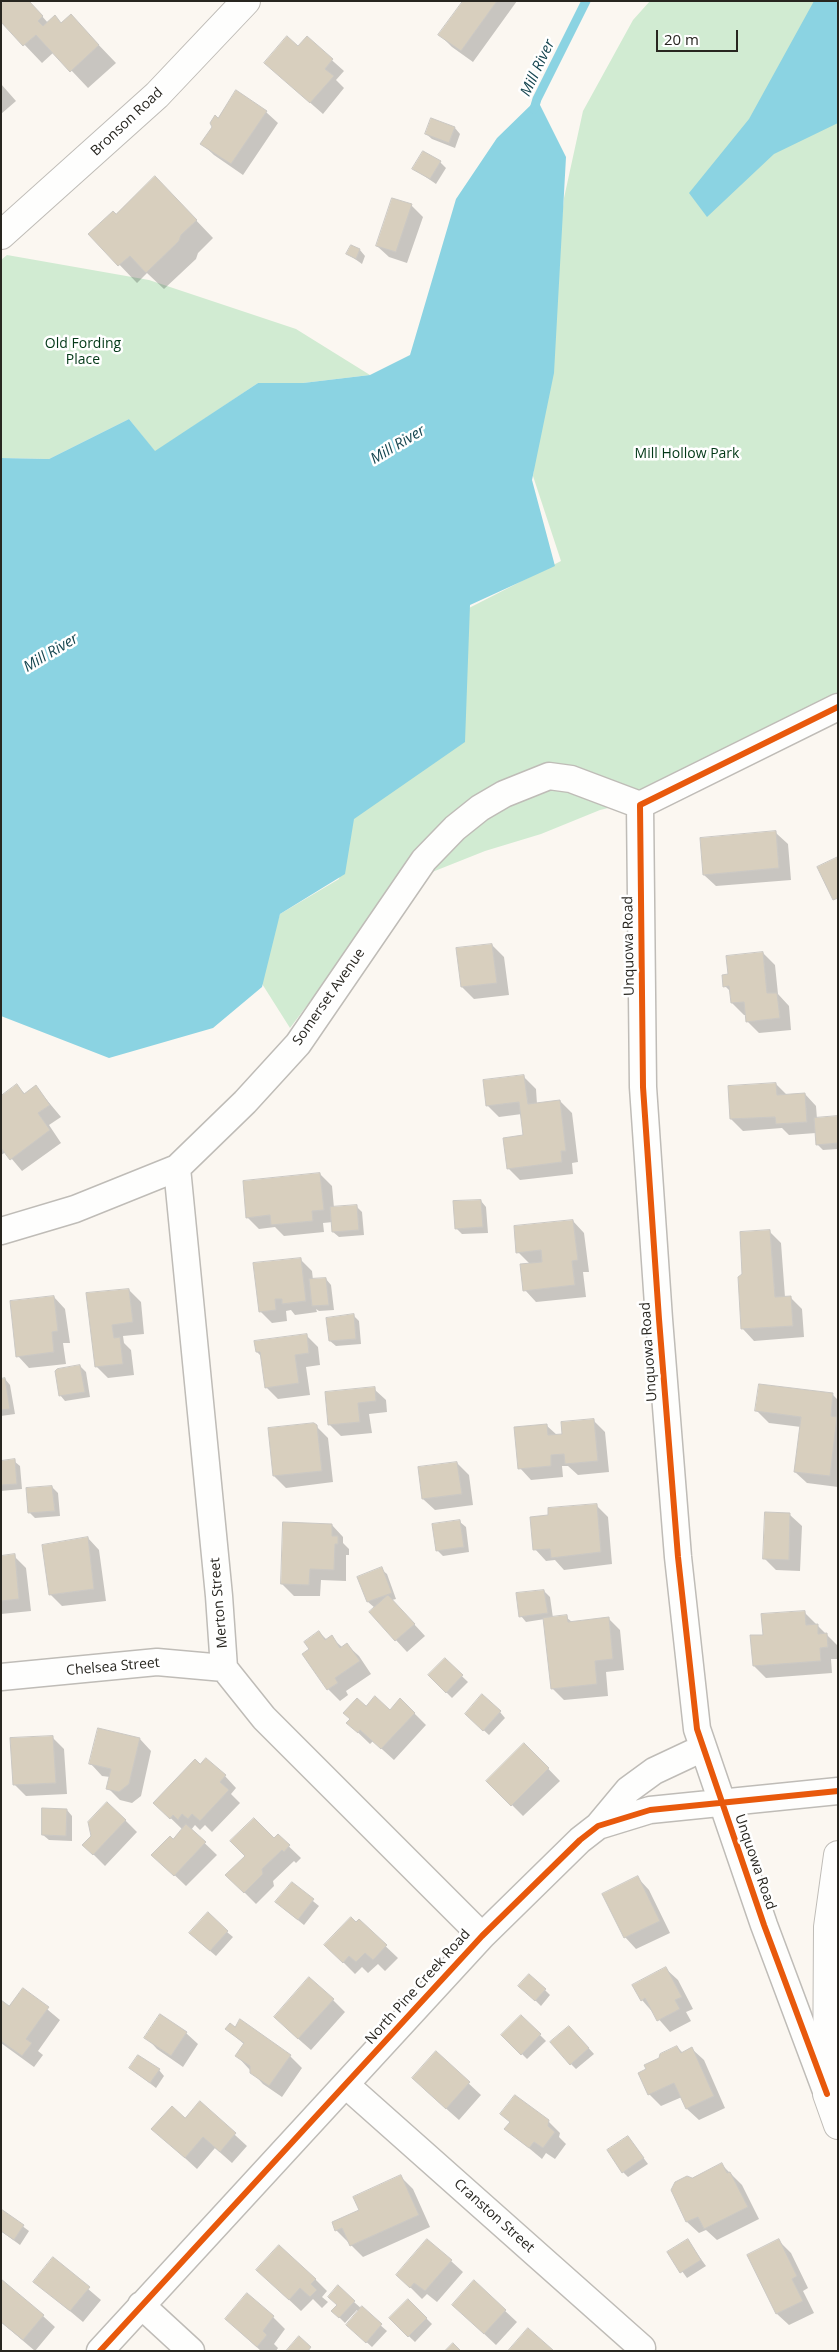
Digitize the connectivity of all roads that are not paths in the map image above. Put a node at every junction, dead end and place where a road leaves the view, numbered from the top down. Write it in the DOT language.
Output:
graph roads {
  1 [pos="246,1"];
  2 [pos="1,235"];
  3 [pos="838,707"];
  4 [pos="640,805"];
  5 [pos="177,1168"];
  6 [pos="1,1231"];
  7 [pos="224,1668"];
  8 [pos="1,1676"];
  9 [pos="703,1748"];
  10 [pos="838,1791"];
  11 [pos="721,1802"];
  12 [pos="598,1826"];
  13 [pos="838,1855"];
  14 [pos="482,1936"];
  15 [pos="346,2085"];
  16 [pos="827,2094"];
  17 [pos="838,2126"];
  18 [pos="141,2305"];
  19 [pos="642,2348"];
  20 [pos="100,2351"];
  21 [pos="191,2351"];
  1 -- 2 [label="main road, Bronson Road"];
  3 -- 4 [label="street"];
  4 -- 5 [label="street, Somerset Avenue"];
  4 -- 9 [label="street, Unquowa Road"];
  5 -- 6 [label="street, Somerset Avenue"];
  5 -- 7 [label="street, Merton Street"];
  7 -- 8 [label="street, Chelsea Street"];
  7 -- 14 [label="street, Merton Street"];
  9 -- 11 [label="street, Unquowa Road"];
  9 -- 12 [label="street, North Pine Creek Road"];
  10 -- 11 [label="street, North Pine Creek Road"];
  11 -- 12 [label="street, North Pine Creek Road"];
  11 -- 16 [label="street, Unquowa Road"];
  12 -- 14 [label="street, North Pine Creek Road"];
  13 -- 16 [label="main road"];
  14 -- 15 [label="street, North Pine Creek Road"];
  15 -- 18 [label="street, North Pine Creek Road"];
  15 -- 19 [label="street, Cranston Street"];
  16 -- 17 [label="main road"];
  18 -- 20 [label="street, North Pine Creek Road"];
  18 -- 21 [label="street"];
}
